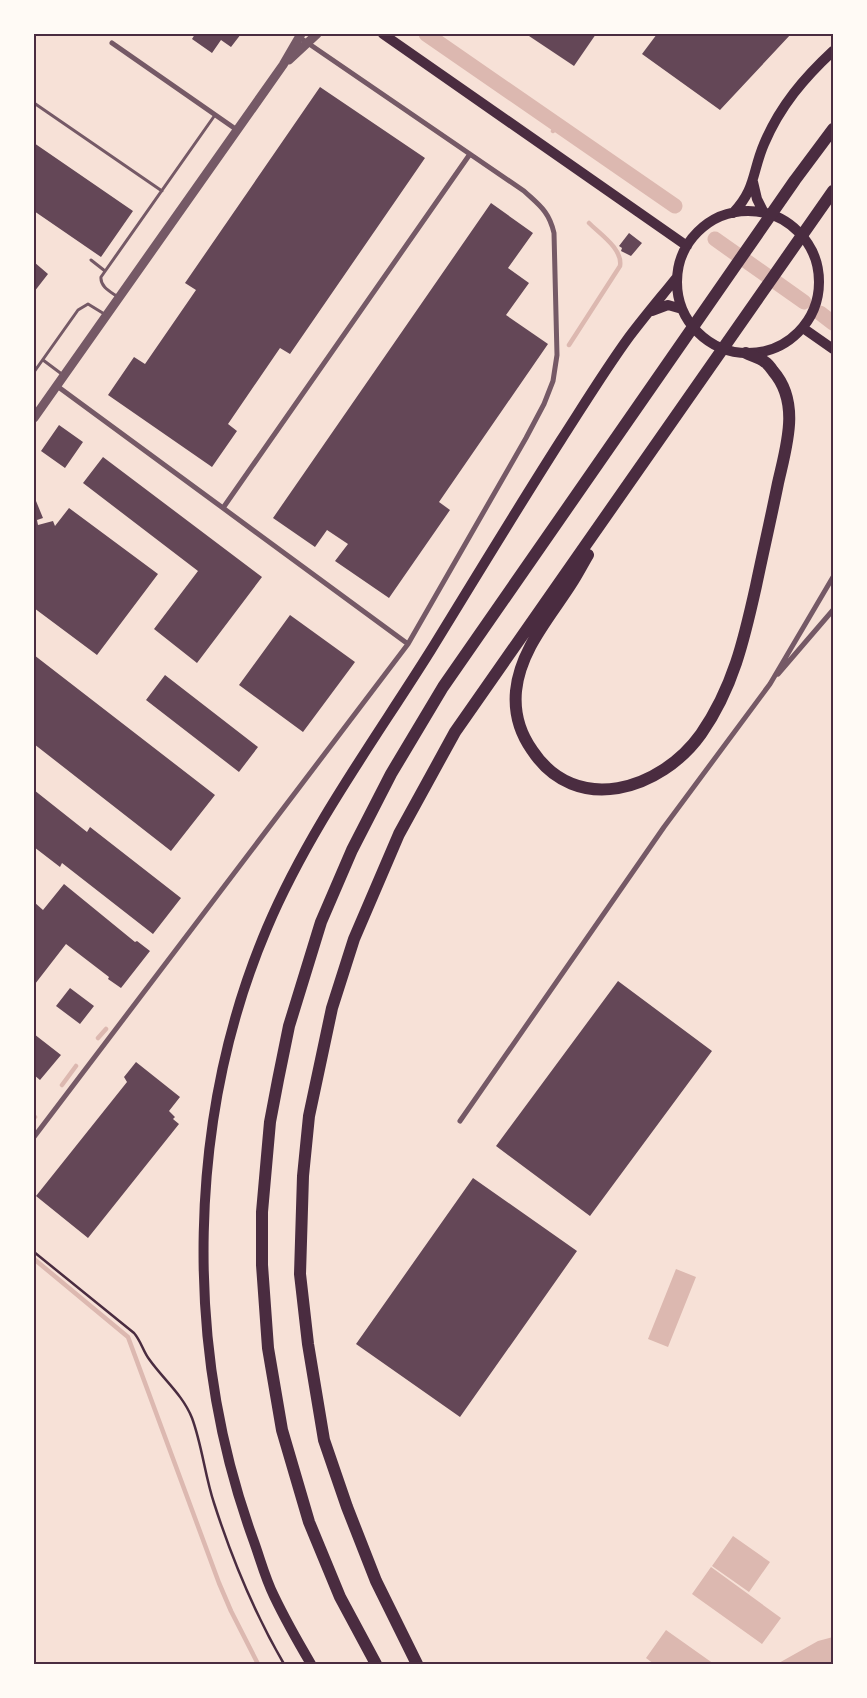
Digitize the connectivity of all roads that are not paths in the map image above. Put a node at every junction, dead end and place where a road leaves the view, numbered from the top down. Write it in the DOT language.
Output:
graph roads {
  1 [pos="317,34"];
  2 [pos="383,34"];
  3 [pos="300,35"];
  4 [pos="112,43"];
  5 [pos="308,43"];
  6 [pos="833,51"];
  7 [pos="283,65"];
  8 [pos="34,103"];
  9 [pos="215,114"];
  10 [pos="833,129"];
  11 [pos="237,130"];
  12 [pos="470,154"];
  13 [pos="753,182"];
  14 [pos="162,191"];
  15 [pos="830,196"];
  16 [pos="733,213"];
  17 [pos="764,213"];
  18 [pos="687,246"];
  19 [pos="90,260"];
  20 [pos="105,271"];
  21 [pos="677,277"];
  22 [pos="119,298"];
  23 [pos="682,309"];
  24 [pos="106,316"];
  25 [pos="646,317"];
  26 [pos="803,328"];
  27 [pos="833,349"];
  28 [pos="746,354"];
  29 [pos="43,360"];
  30 [pos="34,372"];
  31 [pos="64,376"];
  32 [pos="57,386"];
  33 [pos="34,418"];
  34 [pos="634,477"];
  35 [pos="223,508"];
  36 [pos="833,577"];
  37 [pos="833,610"];
  38 [pos="408,644"];
  39 [pos="770,684"];
  40 [pos="460,1121"];
  41 [pos="34,1137"];
  42 [pos="311,1664"];
  43 [pos="376,1664"];
  44 [pos="418,1664"];
  1 -- 5 [label="street"];
  2 -- 18 [label="main road"];
  3 -- 5 [label="street"];
  3 -- 7 [label="street"];
  4 -- 9 [label="street"];
  5 -- 7 [label="street"];
  5 -- 12 [label="street"];
  6 -- 13 [label="main road"];
  7 -- 11 [label="street"];
  8 -- 14 [label="lane"];
  9 -- 11 [label="street"];
  9 -- 14 [label="lane"];
  10 -- 43 [label="highway"];
  11 -- 22 [label="street"];
  12 -- 35 [label="street"];
  12 -- 38 [label="street"];
  13 -- 16 [label="main road"];
  13 -- 17 [label="main road"];
  14 -- 20 [label="lane"];
  15 -- 34 [label="highway"];
  16 -- 17 [label="main road"];
  16 -- 18 [label="main road"];
  17 -- 26 [label="main road"];
  18 -- 21 [label="main road"];
  19 -- 20 [label="lane"];
  20 -- 22 [label="lane"];
  21 -- 23 [label="main road"];
  21 -- 25 [label="main road"];
  22 -- 24 [label="street"];
  23 -- 25 [label="main road"];
  23 -- 28 [label="main road"];
  24 -- 29 [label="lane"];
  24 -- 31 [label="street"];
  25 -- 42 [label="main road"];
  26 -- 27 [label="main road"];
  26 -- 28 [label="main road"];
  28 -- 34 [label="highway"];
  29 -- 30 [label="lane"];
  29 -- 31 [label="lane"];
  31 -- 32 [label="street"];
  32 -- 33 [label="street"];
  32 -- 35 [label="street"];
  34 -- 44 [label="highway"];
  35 -- 38 [label="street"];
  36 -- 39 [label="street"];
  37 -- 39 [label="street"];
  38 -- 41 [label="street"];
  39 -- 40 [label="street"];
}
